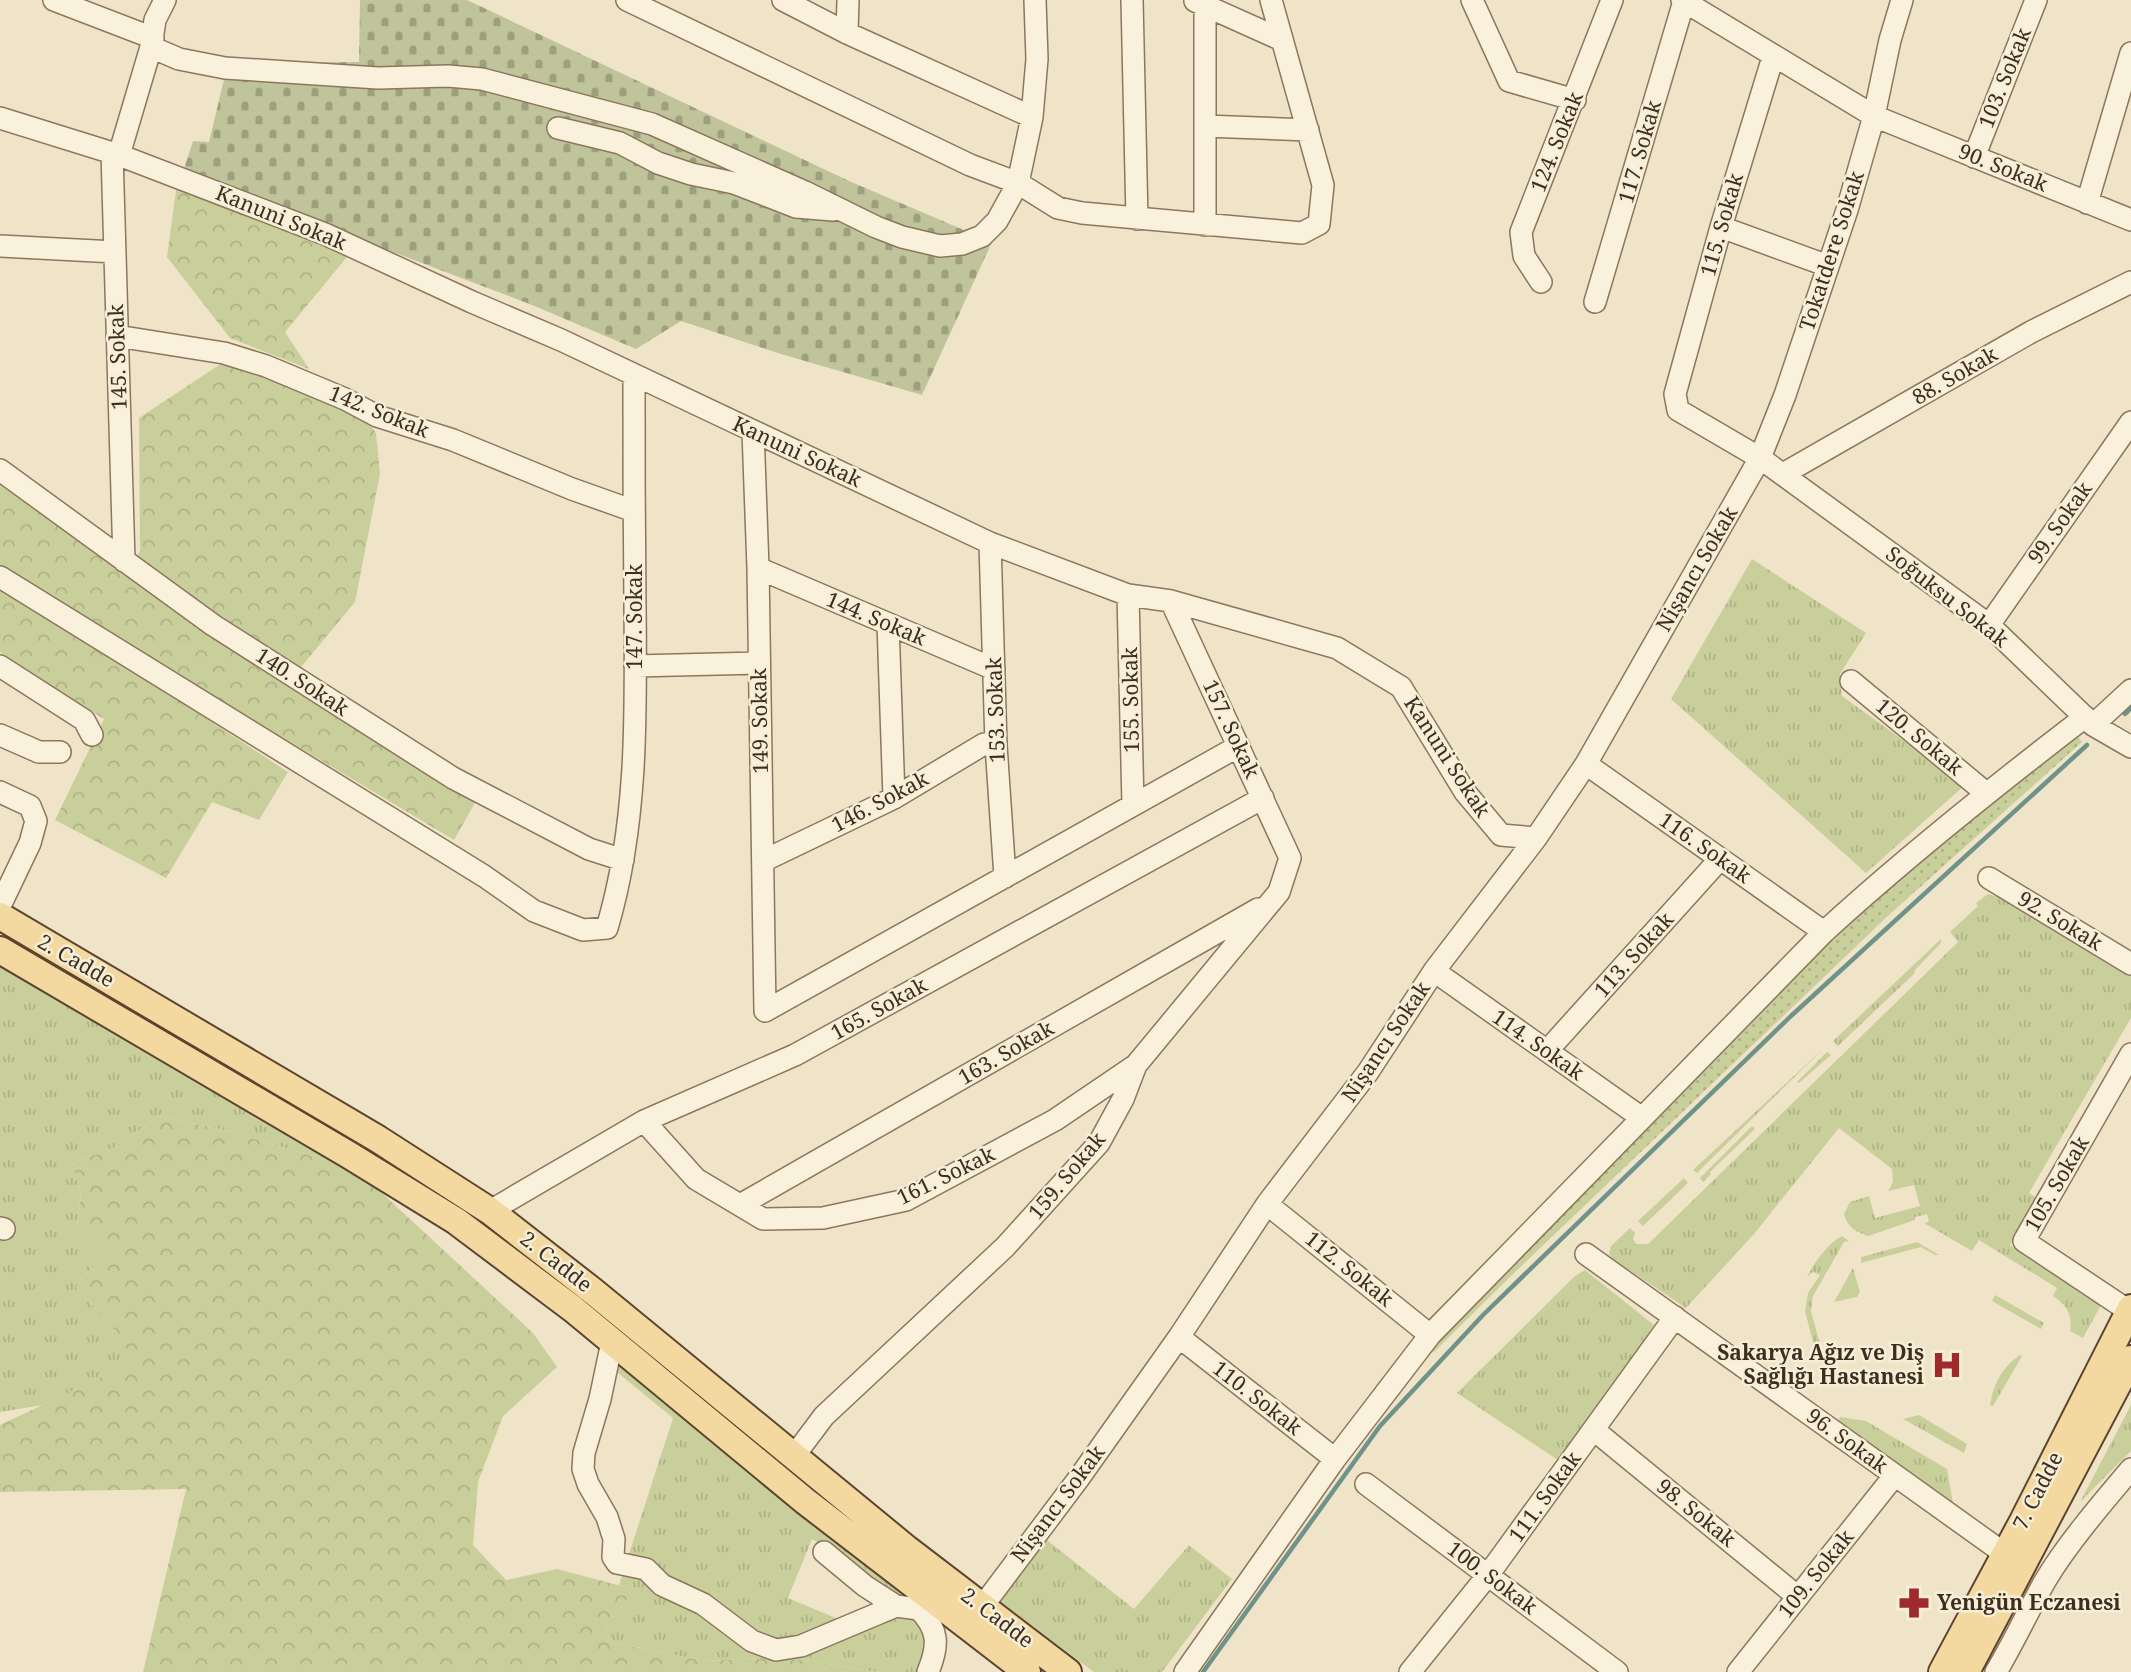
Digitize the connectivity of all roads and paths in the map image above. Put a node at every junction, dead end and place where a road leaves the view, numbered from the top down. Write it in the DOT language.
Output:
graph roads {
  1 [pos="54,0"];
  2 [pos="165,0"];
  3 [pos="627,0"];
  4 [pos="783,0"];
  5 [pos="848,0"];
  6 [pos="1035,0"];
  7 [pos="1132,0"];
  8 [pos="1271,0"];
  9 [pos="1472,0"];
  10 [pos="1612,0"];
  11 [pos="1891,0"];
  12 [pos="1902,0"];
  13 [pos="2036,0"];
  14 [pos="1683,1"];
  15 [pos="1199,3"];
  16 [pos="847,33"];
  17 [pos="1282,40"];
  18 [pos="1890,40"];
  19 [pos="152,42"];
  20 [pos="2131,53"];
  21 [pos="1773,57"];
  22 [pos="1575,100"];
  23 [pos="1874,116"];
  24 [pos="1032,117"];
  25 [pos="0,118"];
  26 [pos="1205,126"];
  27 [pos="558,128"];
  28 [pos="1307,130"];
  29 [pos="116,154"];
  30 [pos="1974,157"];
  31 [pos="1018,183"];
  32 [pos="2087,202"];
  33 [pos="845,212"];
  34 [pos="1137,219"];
  35 [pos="2131,220"];
  36 [pos="1205,225"];
  37 [pos="1721,227"];
  38 [pos="0,246"];
  39 [pos="115,252"];
  40 [pos="1828,266"];
  41 [pos="1541,282"];
  42 [pos="2131,282"];
  43 [pos="1595,302"];
  44 [pos="117,335"];
  45 [pos="634,374"];
  46 [pos="1675,394"];
  47 [pos="2131,422"];
  48 [pos="753,431"];
  49 [pos="1760,458"];
  50 [pos="0,471"];
  51 [pos="1783,474"];
  52 [pos="634,511"];
  53 [pos="990,543"];
  54 [pos="124,561"];
  55 [pos="758,568"];
  56 [pos="0,577"];
  57 [pos="1128,595"];
  58 [pos="1171,600"];
  59 [pos="888,624"];
  60 [pos="1989,625"];
  61 [pos="759,663"];
  62 [pos="0,666"];
  63 [pos="635,666"];
  64 [pos="994,669"];
  65 [pos="1851,681"];
  66 [pos="2131,690"];
  67 [pos="2089,721"];
  68 [pos="0,735"];
  69 [pos="92,735"];
  70 [pos="996,745"];
  71 [pos="1239,746"];
  72 [pos="2130,748"];
  73 [pos="60,752"];
  74 [pos="1586,764"];
  75 [pos="0,792"];
  76 [pos="1986,793"];
  77 [pos="894,798"];
  78 [pos="1263,798"];
  79 [pos="1133,805"];
  80 [pos="1536,838"];
  81 [pos="1290,858"];
  82 [pos="1720,859"];
  83 [pos="623,860"];
  84 [pos="762,861"];
  85 [pos="1005,877"];
  86 [pos="1989,878"];
  87 [pos="1272,901"];
  88 [pos="0,906"];
  89 [pos="0,916"];
  90 [pos="1824,932"];
  91 [pos="0,950"];
  92 [pos="2131,964"];
  93 [pos="1434,971"];
  94 [pos="1547,1051"];
  95 [pos="2131,1054"];
  96 [pos="1136,1065"];
  97 [pos="1642,1118"];
  98 [pos="644,1121"];
  99 [pos="1267,1204"];
  100 [pos="740,1205"];
  101 [pos="490,1211"];
  102 [pos="1586,1254"];
  103 [pos="2130,1310"];
  104 [pos="1675,1317"];
  105 [pos="1430,1335"];
  106 [pos="1179,1337"];
  107 [pos="612,1342"];
  108 [pos="2131,1359"];
  109 [pos="1594,1430"];
  110 [pos="794,1457"];
  111 [pos="1335,1459"];
  112 [pos="2131,1469"];
  113 [pos="1895,1475"];
  114 [pos="1366,1484"];
  115 [pos="824,1552"];
  116 [pos="2005,1554"];
  117 [pos="1488,1575"];
  118 [pos="1798,1597"];
  119 [pos="923,1603"];
  120 [pos="896,1606"];
  121 [pos="982,1607"];
  122 [pos="1948,1669"];
  123 [pos="928,1672"];
  124 [pos="1027,1672"];
  125 [pos="1068,1672"];
  126 [pos="1185,1672"];
  127 [pos="1410,1672"];
  128 [pos="1617,1672"];
  129 [pos="1738,1672"];
  130 [pos="1996,1672"];
  1 -- 19 [label="street"];
  2 -- 19 [label="street, 145. Sokak"];
  3 -- 31 [label="street"];
  4 -- 16 [label="street"];
  5 -- 16 [label="street"];
  6 -- 24 [label="street"];
  7 -- 34 [label="street"];
  8 -- 17 [label="street"];
  9 -- 22 [label="street"];
  10 -- 22 [label="street, 124. Sokak"];
  11 -- 18 [label="street, Tokatdere Sokak"];
  12 -- 18 [label="street, Tokatdere Sokak"];
  13 -- 30 [label="street, 103. Sokak"];
  14 -- 21 [label="street, 90. Sokak"];
  14 -- 43 [label="street, 117. Sokak"];
  15 -- 17 [label="street"];
  15 -- 26 [label="street"];
  16 -- 24 [label="street"];
  17 -- 28 [label="street"];
  18 -- 23 [label="street, Tokatdere Sokak"];
  19 -- 29 [label="street, 145. Sokak"];
  19 -- 33 [label="street"];
  20 -- 32 [label="street"];
  21 -- 23 [label="street, 90. Sokak"];
  21 -- 37 [label="street, 115. Sokak"];
  22 -- 41 [label="street, 124. Sokak"];
  23 -- 30 [label="street, 90. Sokak"];
  23 -- 40 [label="street, Tokatdere Sokak"];
  24 -- 31 [label="street"];
  25 -- 29 [label="street, Kanuni Sokak"];
  26 -- 28 [label="street"];
  26 -- 36 [label="street"];
  27 -- 33 [label="street"];
  28 -- 36 [label="street"];
  29 -- 39 [label="street, 145. Sokak"];
  29 -- 45 [label="street, Kanuni Sokak"];
  30 -- 32 [label="street, 90. Sokak"];
  31 -- 33 [label="street"];
  31 -- 34 [label="street"];
  32 -- 35 [label="street, 90. Sokak"];
  34 -- 36 [label="street"];
  37 -- 40 [label="street"];
  37 -- 46 [label="street, 115. Sokak"];
  38 -- 39 [label="street"];
  39 -- 44 [label="street, 145. Sokak"];
  40 -- 49 [label="street, Tokatdere Sokak"];
  42 -- 51 [label="street, 88. Sokak"];
  44 -- 52 [label="street, 142. Sokak"];
  44 -- 54 [label="street, 145. Sokak"];
  45 -- 48 [label="street, Kanuni Sokak"];
  45 -- 52 [label="street, 147. Sokak"];
  46 -- 49 [label="street, Soğuksu Sokak"];
  47 -- 60 [label="street, 99. Sokak"];
  48 -- 53 [label="street, Kanuni Sokak"];
  48 -- 55 [label="street, 149. Sokak"];
  49 -- 51 [label="street, Soğuksu Sokak"];
  49 -- 74 [label="street, Nişancı Sokak"];
  50 -- 54 [label="street, 140. Sokak"];
  51 -- 60 [label="street, Soğuksu Sokak"];
  52 -- 63 [label="street, 147. Sokak"];
  53 -- 57 [label="street, Kanuni Sokak"];
  53 -- 64 [label="street, 153. Sokak"];
  54 -- 83 [label="street, 140. Sokak"];
  55 -- 59 [label="street, 144. Sokak"];
  55 -- 61 [label="street, 149. Sokak"];
  56 -- 83 [label="street, 147. Sokak"];
  57 -- 58 [label="street, Kanuni Sokak"];
  57 -- 79 [label="street, 155. Sokak"];
  58 -- 71 [label="street, 157. Sokak"];
  58 -- 80 [label="street, Kanuni Sokak"];
  59 -- 64 [label="street, 144. Sokak"];
  59 -- 77 [label="street"];
  60 -- 67 [label="street, Soğuksu Sokak"];
  61 -- 63 [label="street"];
  61 -- 84 [label="street, 149. Sokak"];
  62 -- 69 [label="street"];
  63 -- 83 [label="street, 147. Sokak"];
  64 -- 70 [label="street, 153. Sokak"];
  65 -- 76 [label="street, 120. Sokak"];
  66 -- 67 [label="street"];
  67 -- 72 [label="street, Soğuksu Sokak"];
  67 -- 76 [label="street"];
  68 -- 73 [label="street"];
  70 -- 77 [label="street, 146. Sokak"];
  70 -- 85 [label="street, 153. Sokak"];
  71 -- 78 [label="street, 157. Sokak"];
  71 -- 79 [label="street"];
  74 -- 80 [label="street, Nişancı Sokak"];
  74 -- 82 [label="street, 116. Sokak"];
  75 -- 88 [label="street"];
  76 -- 90 [label="street"];
  77 -- 84 [label="street, 146. Sokak"];
  78 -- 81 [label="street, 157. Sokak"];
  78 -- 98 [label="street, 165. Sokak"];
  79 -- 85 [label="street"];
  80 -- 93 [label="street, Nişancı Sokak"];
  81 -- 87 [label="street, 159. Sokak"];
  82 -- 90 [label="street, 116. Sokak"];
  82 -- 94 [label="street, 113. Sokak"];
  84 -- 85 [label="street, 149. Sokak"];
  86 -- 92 [label="street, 92. Sokak"];
  87 -- 96 [label="street, 159. Sokak"];
  87 -- 100 [label="street, 163. Sokak"];
  89 -- 101 [label="main road, 2. Cadde"];
  90 -- 97 [label="street"];
  91 -- 107 [label="main road, 2. Cadde"];
  93 -- 94 [label="street, 114. Sokak"];
  93 -- 99 [label="street, Nişancı Sokak"];
  94 -- 97 [label="street, 114. Sokak"];
  95 -- 103 [label="street, 105. Sokak"];
  96 -- 100 [label="street, 161. Sokak"];
  96 -- 110 [label="street, 159. Sokak"];
  97 -- 105 [label="street"];
  98 -- 100 [label="street, 161. Sokak"];
  98 -- 101 [label="street, 165. Sokak"];
  99 -- 105 [label="street, 112. Sokak"];
  99 -- 106 [label="street, Nişancı Sokak"];
  101 -- 110 [label="main road, 2. Cadde"];
  102 -- 104 [label="street, 96. Sokak"];
  103 -- 116 [label="main road, 7. Cadde"];
  104 -- 109 [label="street, 111. Sokak"];
  104 -- 113 [label="street, 96. Sokak"];
  105 -- 111 [label="street"];
  106 -- 111 [label="street, 110. Sokak"];
  106 -- 121 [label="street, Nişancı Sokak"];
  107 -- 119 [label="main road, 2. Cadde"];
  107 -- 120 [label="street"];
  108 -- 122 [label="main road, 7. Cadde"];
  109 -- 117 [label="street, 111. Sokak"];
  109 -- 118 [label="street, 98. Sokak"];
  110 -- 121 [label="main road, 2. Cadde"];
  111 -- 126 [label="street"];
  112 -- 130 [label="street"];
  113 -- 116 [label="street, 96. Sokak"];
  113 -- 118 [label="street, 109. Sokak"];
  114 -- 117 [label="street, 100. Sokak"];
  115 -- 120 [label="street"];
  116 -- 122 [label="main road, 7. Cadde"];
  117 -- 127 [label="street, 111. Sokak"];
  117 -- 128 [label="street, 100. Sokak"];
  118 -- 129 [label="street, 109. Sokak"];
  119 -- 120 [label="street"];
  119 -- 123 [label="street"];
  119 -- 124 [label="main road, 2. Cadde"];
  121 -- 125 [label="main road, 2. Cadde"];
}
